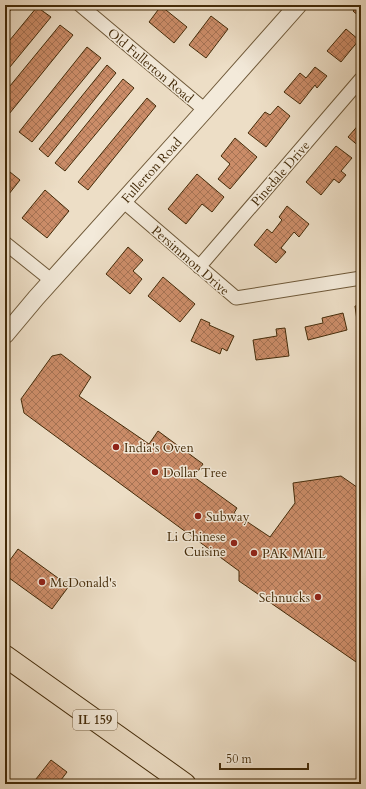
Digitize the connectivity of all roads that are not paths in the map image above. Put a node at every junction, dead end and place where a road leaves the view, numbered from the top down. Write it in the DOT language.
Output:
graph roads {
  1 [pos="80,5"];
  2 [pos="298,5"];
  3 [pos="361,79"];
  4 [pos="205,110"];
  5 [pos="123,201"];
  6 [pos="5,243"];
  7 [pos="199,267"];
  8 [pos="361,278"];
  9 [pos="51,280"];
  10 [pos="5,336"];
  11 [pos="5,656"];
  12 [pos="185,784"];
  1 -- 4 [label="street, Old Fullerton Road"];
  2 -- 4 [label="street, Fullerton Road"];
  3 -- 7 [label="street, Pinedale Drive"];
  4 -- 5 [label="street, Fullerton Road"];
  5 -- 7 [label="street, Persimmon Drive"];
  5 -- 9 [label="street, Fullerton Road"];
  6 -- 9 [label="street"];
  7 -- 8 [label="street, Persimmon Drive"];
  9 -- 10 [label="street, Fullerton Road"];
  11 -- 12 [label="main road, IL 159"];
}
